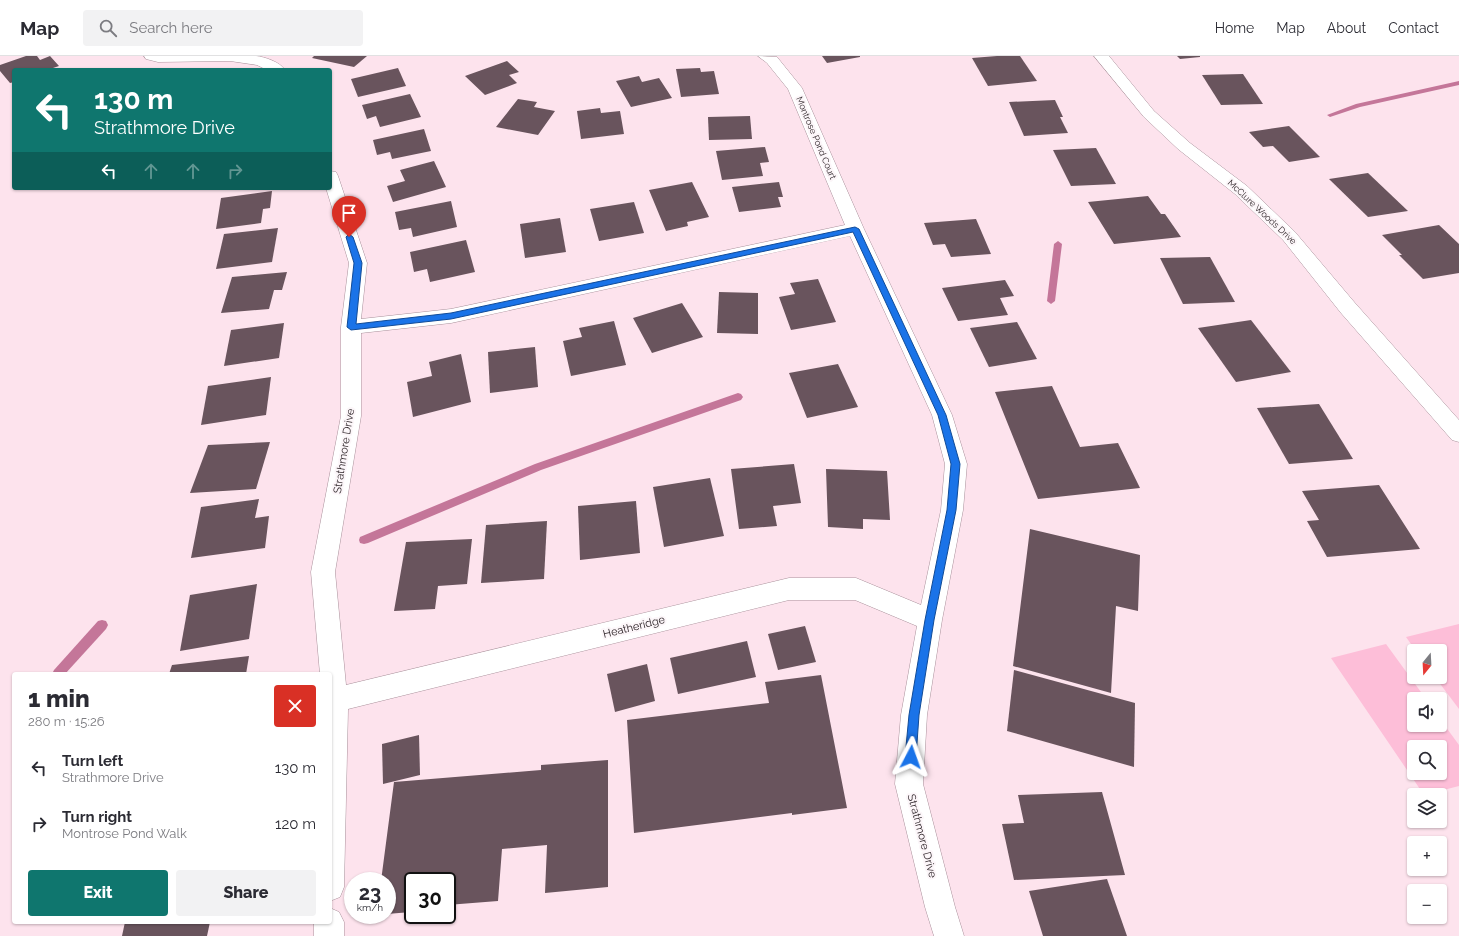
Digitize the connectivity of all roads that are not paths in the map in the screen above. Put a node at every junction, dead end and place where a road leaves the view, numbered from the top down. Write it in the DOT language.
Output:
graph roads {
  1 [pos="151,56"];
  2 [pos="765,56"];
  3 [pos="1101,56"];
  4 [pos="264,59"];
  5 [pos="275,68"];
  6 [pos="332,182"];
  7 [pos="855,229"];
  8 [pos="351,327"];
  9 [pos="1459,434"];
  10 [pos="930,620"];
  11 [pos="335,700"];
  12 [pos="332,812"];
  13 [pos="329,924"];
  14 [pos="329,936"];
  15 [pos="950,936"];
  1 -- 4 [label="street"];
  2 -- 7 [label="street, Montrose Pond Court"];
  3 -- 9 [label="street, McClure Woods Drive"];
  4 -- 5 [label="street"];
  6 -- 8 [label="street, Strathmore Drive"];
  7 -- 8 [label="street"];
  7 -- 10 [label="street, Strathmore Drive"];
  8 -- 11 [label="street, Strathmore Drive"];
  10 -- 11 [label="street, Heatheridge"];
  10 -- 15 [label="street, Strathmore Drive"];
  11 -- 12 [label="street, Strathmore Drive"];
  13 -- 14 [label="street"];
}
